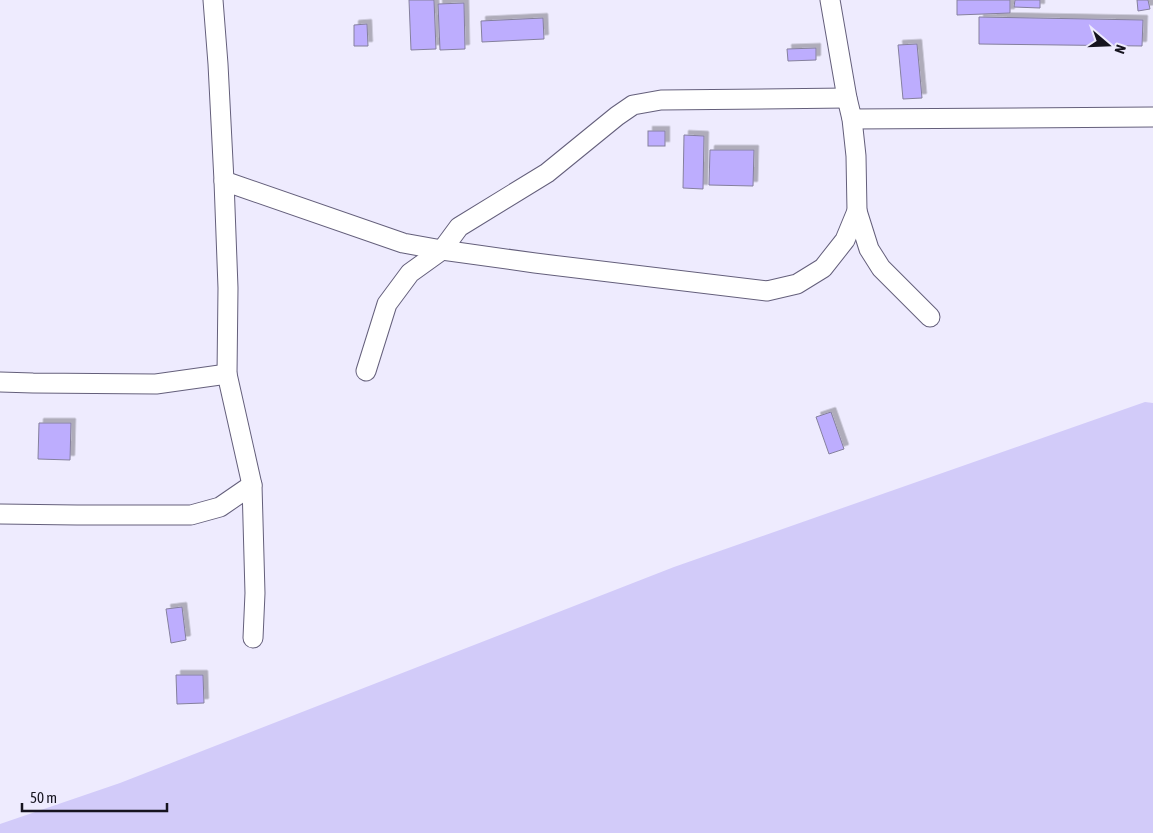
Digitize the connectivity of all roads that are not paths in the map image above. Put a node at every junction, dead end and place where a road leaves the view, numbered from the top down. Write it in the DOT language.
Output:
graph roads {
  1 [pos="213,0"];
  2 [pos="830,0"];
  3 [pos="847,98"];
  4 [pos="1153,118"];
  5 [pos="852,119"];
  6 [pos="224,181"];
  7 [pos="857,211"];
  8 [pos="442,250"];
  9 [pos="930,316"];
  10 [pos="366,371"];
  11 [pos="227,374"];
  12 [pos="0,382"];
  13 [pos="252,485"];
  14 [pos="0,514"];
  15 [pos="252,638"];
  1 -- 6 [label="street"];
  2 -- 3 [label="street"];
  3 -- 5 [label="street"];
  3 -- 8 [label="street"];
  4 -- 5 [label="street"];
  5 -- 7 [label="street"];
  6 -- 8 [label="street"];
  6 -- 11 [label="street"];
  7 -- 8 [label="street"];
  7 -- 9 [label="street"];
  8 -- 10 [label="street"];
  11 -- 12 [label="street"];
  11 -- 13 [label="street"];
  13 -- 14 [label="street"];
  13 -- 15 [label="street"];
}
